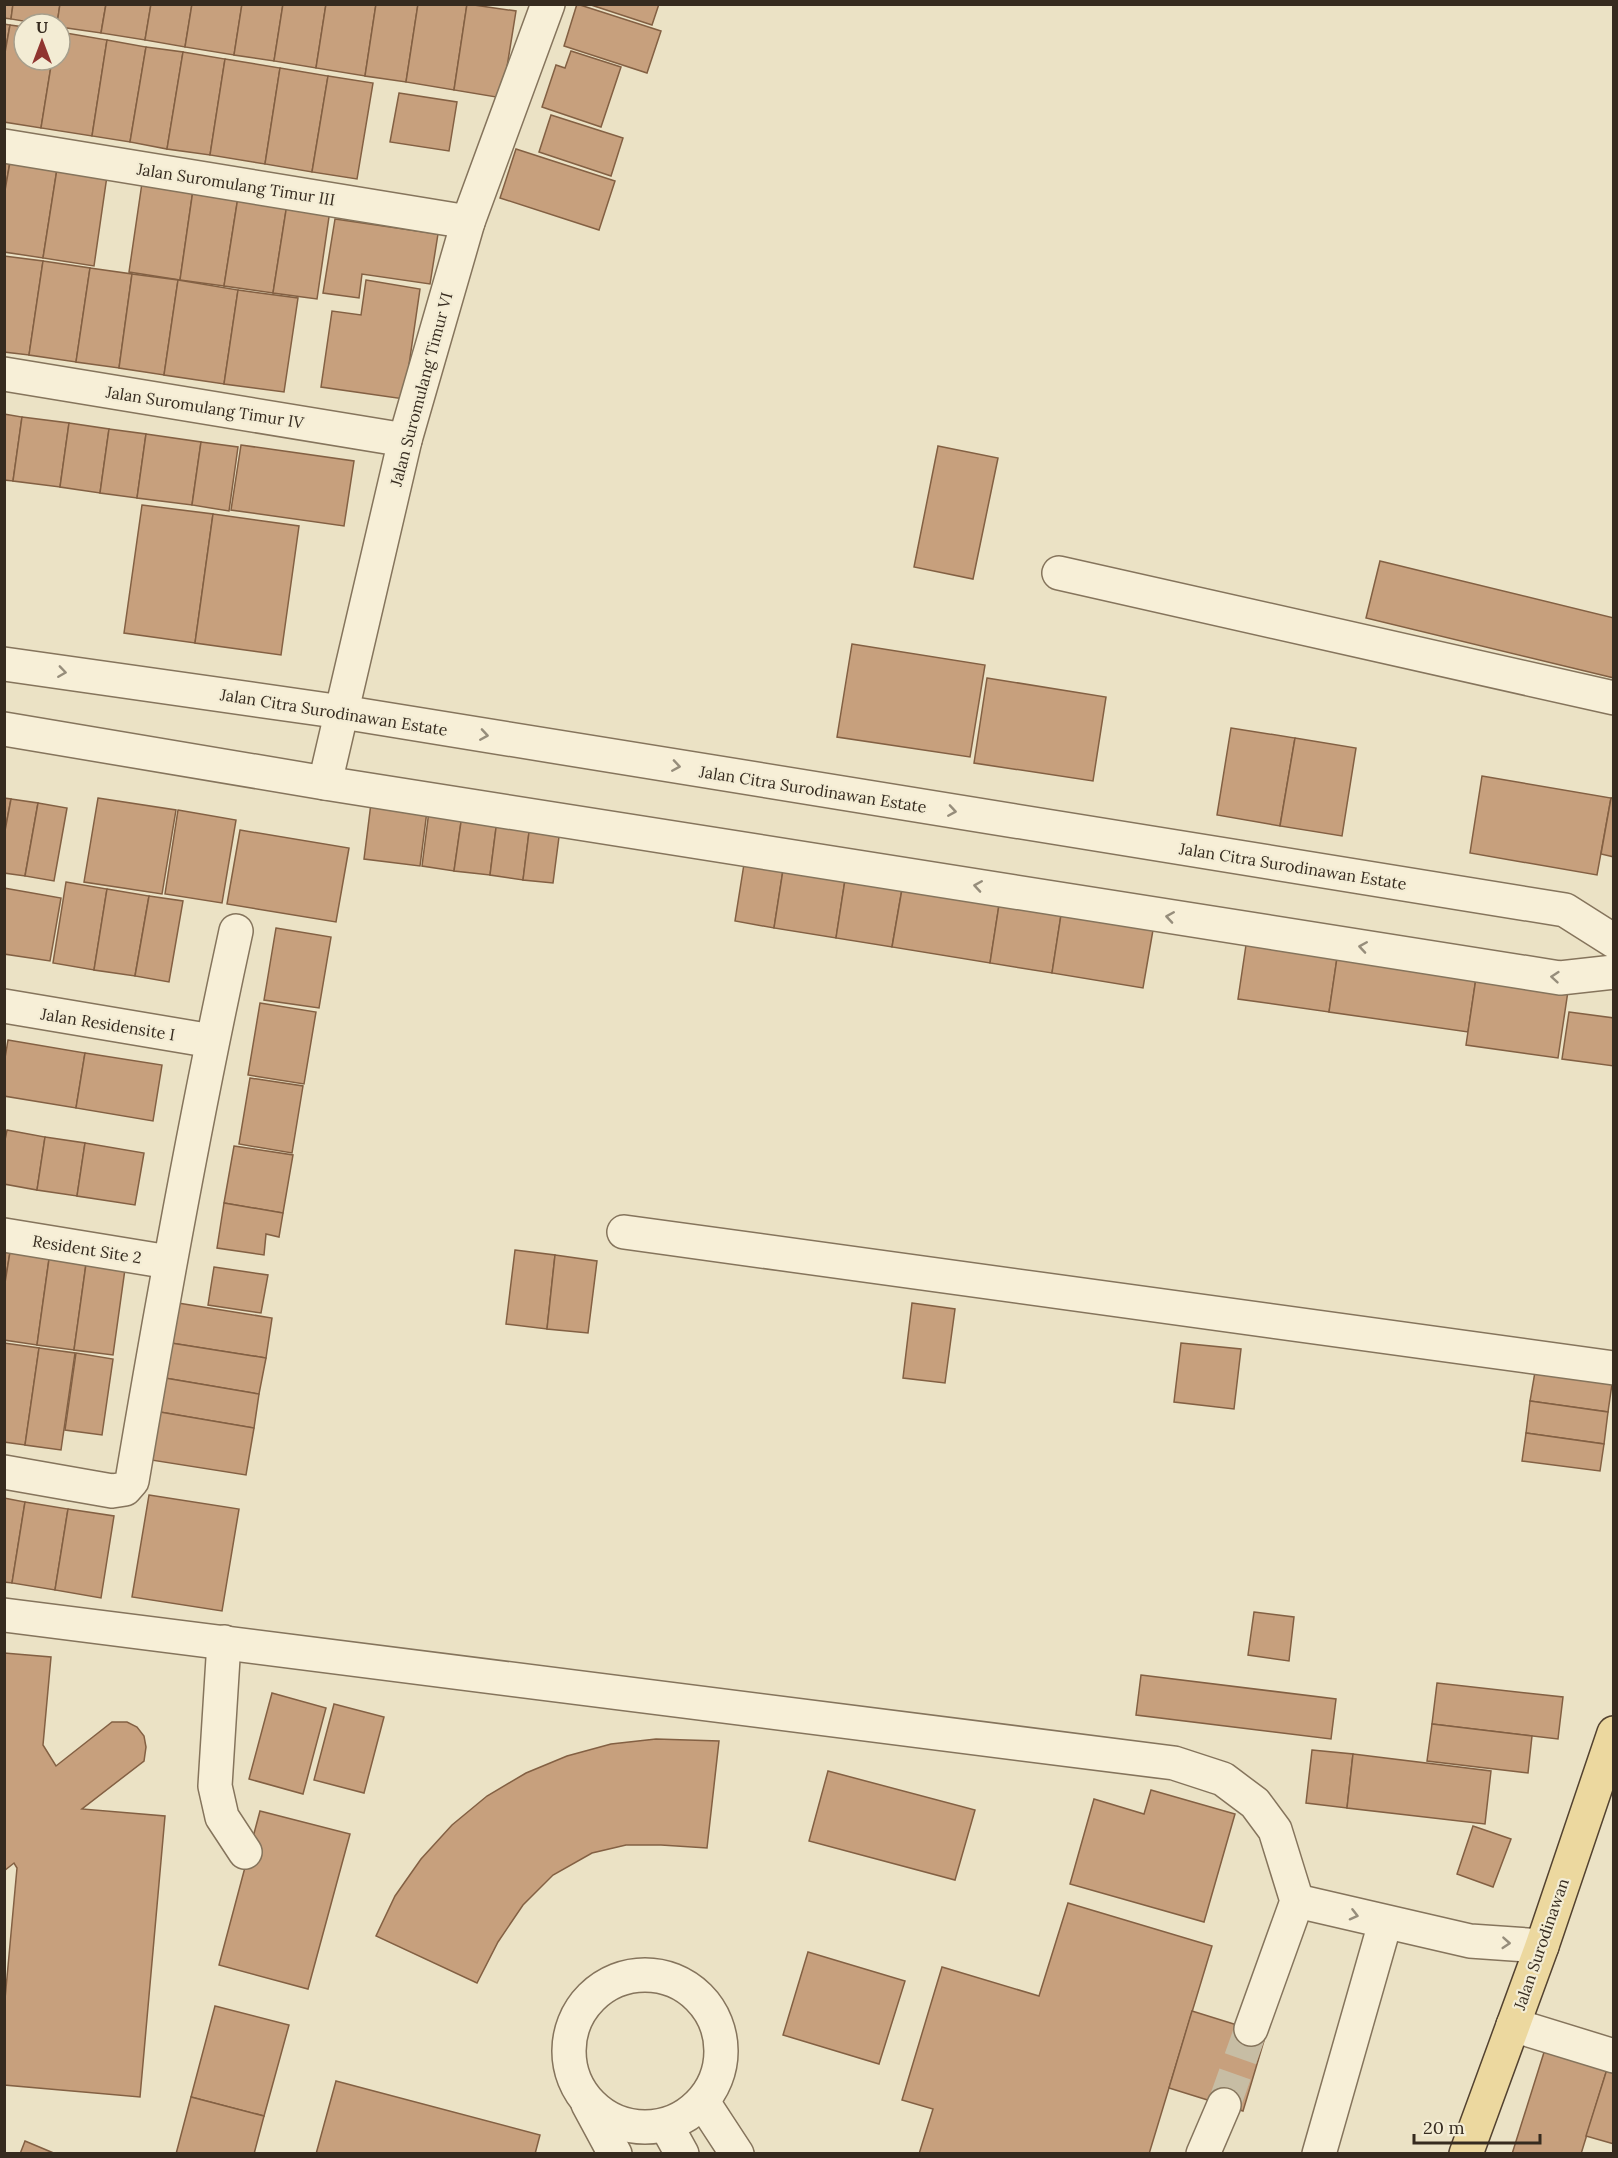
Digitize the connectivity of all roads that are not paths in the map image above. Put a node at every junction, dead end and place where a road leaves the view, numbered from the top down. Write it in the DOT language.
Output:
graph roads {
  1 [pos="548,4"];
  2 [pos="4,146"];
  3 [pos="468,222"];
  4 [pos="4,374"];
  5 [pos="405,440"];
  6 [pos="1059,573"];
  7 [pos="4,664"];
  8 [pos="1614,698"];
  9 [pos="342,712"];
  10 [pos="4,729"];
  11 [pos="325,783"];
  12 [pos="236,931"];
  13 [pos="1614,941"];
  14 [pos="1614,972"];
  15 [pos="4,1006"];
  16 [pos="212,1041"];
  17 [pos="624,1232"];
  18 [pos="4,1235"];
  19 [pos="170,1262"];
  20 [pos="1614,1368"];
  21 [pos="4,1472"];
  22 [pos="4,1615"];
  23 [pos="224,1642"];
  24 [pos="1614,1733"];
  25 [pos="245,1852"];
  26 [pos="1297,1901"];
  27 [pos="1385,1923"];
  28 [pos="1542,1946"];
  29 [pos="1513,2025"];
  30 [pos="1251,2029"];
  31 [pos="1614,2056"];
  32 [pos="586,2100"];
  33 [pos="703,2102"];
  34 [pos="1224,2105"];
  35 [pos="656,2135"];
  36 [pos="615,2154"];
  37 [pos="682,2154"];
  38 [pos="737,2154"];
  39 [pos="1203,2154"];
  40 [pos="1319,2154"];
  41 [pos="1466,2154"];
  1 -- 3 [label="street, Jalan Suromulang Timur VI"];
  2 -- 3 [label="street, Jalan Suromulang Timur III"];
  3 -- 5 [label="street, Jalan Suromulang Timur VI"];
  4 -- 5 [label="street, Jalan Suromulang Timur IV"];
  5 -- 9 [label="street, Jalan Suromulang Timur VI"];
  6 -- 8 [label="street"];
  7 -- 9 [label="street, Jalan Citra Surodinawan Estate, one-way"];
  9 -- 11 [label="street, Jalan Suromulang Timur VI"];
  9 -- 13 [label="street, Jalan Citra Surodinawan Estate, one-way"];
  10 -- 11 [label="street"];
  14 -- 11 [label="street, one-way"];
  12 -- 16 [label="street"];
  15 -- 16 [label="street, Jalan Residensite I"];
  16 -- 19 [label="street"];
  17 -- 20 [label="street"];
  18 -- 19 [label="street, Resident Site 2"];
  19 -- 21 [label="street"];
  22 -- 23 [label="street"];
  23 -- 25 [label="street"];
  23 -- 26 [label="street"];
  24 -- 28 [label="main road, Jalan Surodinawan"];
  26 -- 27 [label="street, one-way"];
  26 -- 30 [label="street"];
  27 -- 28 [label="street, one-way"];
  27 -- 40 [label="street"];
  28 -- 29 [label="main road, Jalan Surodinawan"];
  29 -- 31 [label="street"];
  29 -- 41 [label="main road, Jalan Surodinawan"];
  32 -- 33 [label="street"];
  32 -- 35 [label="street"];
  32 -- 36 [label="street"];
  33 -- 35 [label="street"];
  33 -- 38 [label="street"];
  34 -- 39 [label="street"];
  35 -- 37 [label="street"];
}
